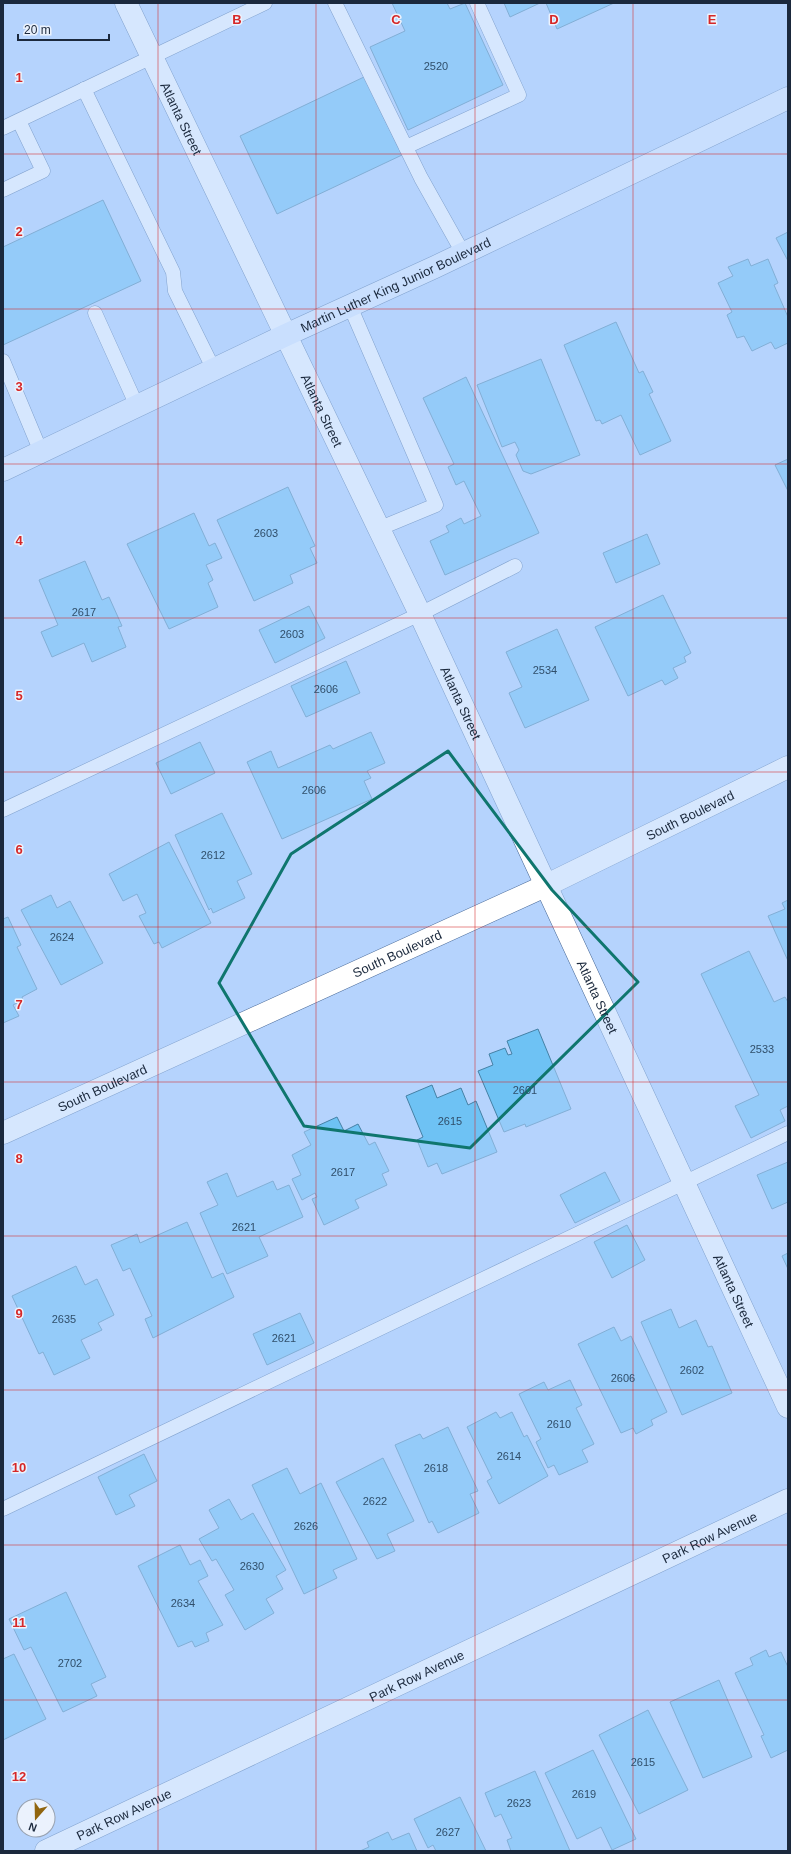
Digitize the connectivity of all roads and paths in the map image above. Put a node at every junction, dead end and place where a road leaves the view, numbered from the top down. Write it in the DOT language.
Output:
graph roads {
  1 [pos="126,3"];
  2 [pos="265,3"];
  3 [pos="335,3"];
  4 [pos="477,3"];
  5 [pos="152,58"];
  6 [pos="84,90"];
  7 [pos="788,98"];
  8 [pos="18,121"];
  9 [pos="3,128"];
  10 [pos="406,147"];
  11 [pos="3,190"];
  12 [pos="463,252"];
  13 [pos="350,306"];
  14 [pos="95,313"];
  15 [pos="286,335"];
  16 [pos="3,361"];
  17 [pos="214,370"];
  18 [pos="137,406"];
  19 [pos="41,452"];
  20 [pos="3,470"];
  21 [pos="378,529"];
  22 [pos="514,566"];
  23 [pos="420,614"];
  24 [pos="788,767"];
  25 [pos="3,810"];
  26 [pos="545,886"];
  27 [pos="788,1133"];
  28 [pos="3,1134"];
  29 [pos="683,1182"];
  30 [pos="788,1407"];
  31 [pos="788,1500"];
  32 [pos="3,1508"];
  33 [pos="46,1851"];
  1 -- 5 [label="street, Atlanta Street"];
  2 -- 5 [label="lane"];
  3 -- 10 [label="lane"];
  4 -- 10 [label="lane"];
  5 -- 6 [label="lane"];
  5 -- 15 [label="street, Atlanta Street"];
  6 -- 8 [label="lane"];
  6 -- 17 [label="lane"];
  7 -- 12 [label="main road, Martin Luther King Junior Boulevard"];
  8 -- 9 [label="lane"];
  8 -- 11 [label="lane"];
  10 -- 12 [label="lane"];
  12 -- 13 [label="main road, Martin Luther King Junior Boulevard"];
  13 -- 15 [label="main road, Martin Luther King Junior Boulevard"];
  13 -- 21 [label="lane"];
  14 -- 18 [label="lane"];
  15 -- 17 [label="main road, Martin Luther King Junior Boulevard"];
  15 -- 21 [label="street, Atlanta Street"];
  16 -- 19 [label="lane"];
  17 -- 18 [label="main road, Martin Luther King Junior Boulevard"];
  18 -- 19 [label="main road, Martin Luther King Junior Boulevard"];
  19 -- 20 [label="main road, Martin Luther King Junior Boulevard"];
  21 -- 23 [label="street, Atlanta Street"];
  22 -- 23 [label="lane"];
  23 -- 25 [label="lane"];
  23 -- 26 [label="street, Atlanta Street"];
  24 -- 26 [label="street, South Boulevard"];
  26 -- 28 [label="street, South Boulevard"];
  26 -- 29 [label="street, Atlanta Street"];
  27 -- 29 [label="lane"];
  29 -- 30 [label="street, Atlanta Street"];
  29 -- 32 [label="lane"];
  31 -- 33 [label="street, Park Row Avenue"];
}
